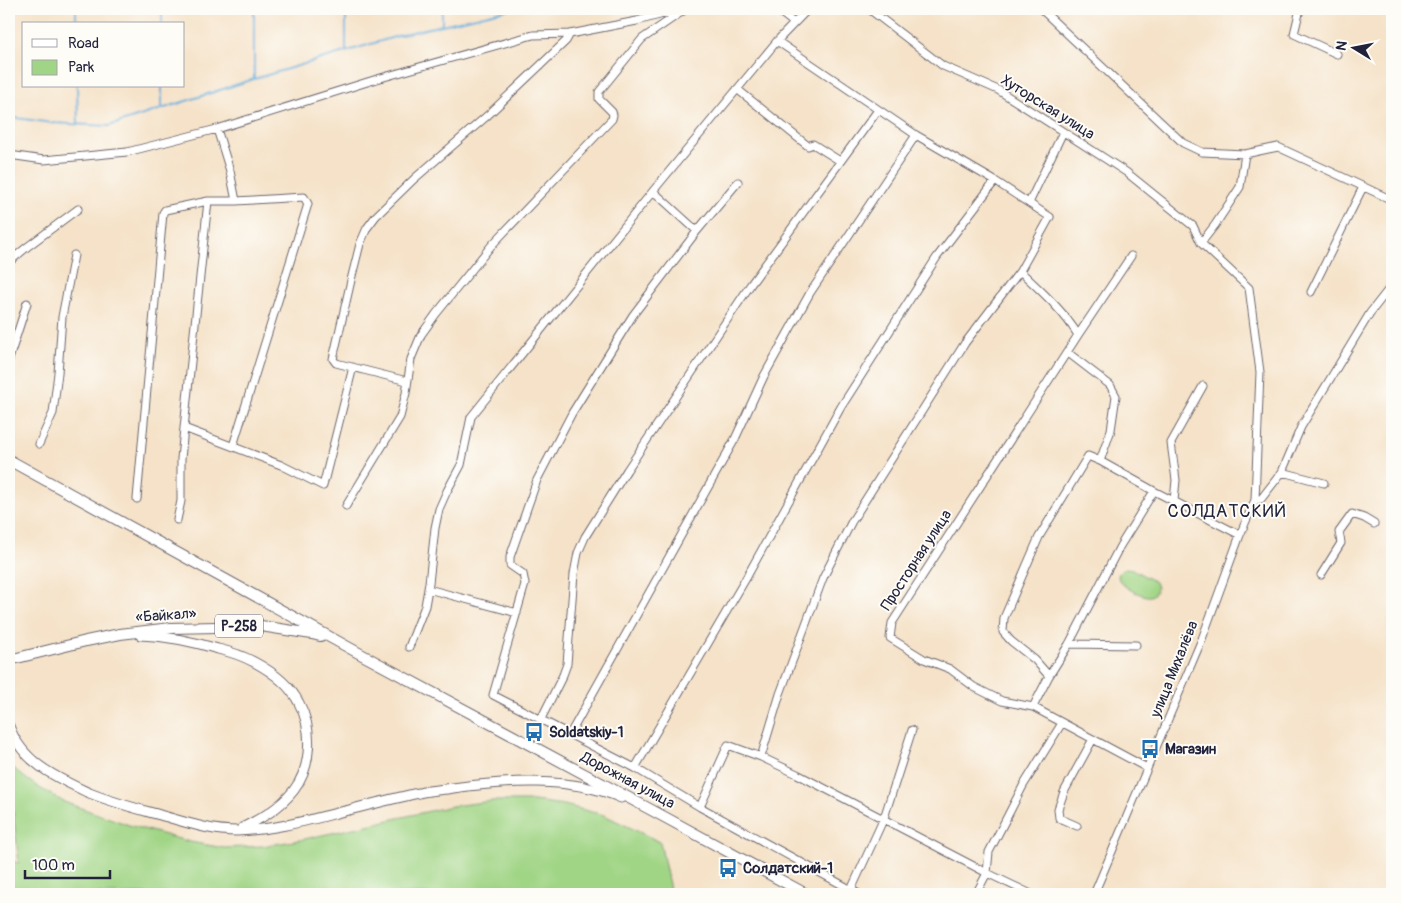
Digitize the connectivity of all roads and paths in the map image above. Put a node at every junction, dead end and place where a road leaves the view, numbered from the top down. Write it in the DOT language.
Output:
graph roads {
  1 [pos="684,9"];
  2 [pos="776,9"];
  3 [pos="808,9"];
  4 [pos="869,9"];
  5 [pos="1041,9"];
  6 [pos="1300,9"];
  7 [pos="794,23"];
  8 [pos="570,34"];
  9 [pos="777,41"];
  10 [pos="1337,54"];
  11 [pos="737,89"];
  12 [pos="878,110"];
  13 [pos="217,129"];
  14 [pos="1063,132"];
  15 [pos="916,135"];
  16 [pos="1245,154"];
  17 [pos="9,155"];
  18 [pos="840,161"];
  19 [pos="994,181"];
  20 [pos="738,182"];
  21 [pos="1363,187"];
  22 [pos="653,191"];
  23 [pos="1392,200"];
  24 [pos="208,201"];
  25 [pos="236,201"];
  26 [pos="1029,203"];
  27 [pos="78,209"];
  28 [pos="697,231"];
  29 [pos="1201,243"];
  30 [pos="74,255"];
  31 [pos="1131,256"];
  32 [pos="9,262"];
  33 [pos="1020,271"];
  34 [pos="1392,285"];
  35 [pos="1312,292"];
  36 [pos="27,303"];
  37 [pos="1078,335"];
  38 [pos="1067,352"];
  39 [pos="9,359"];
  40 [pos="353,367"];
  41 [pos="407,381"];
  42 [pos="1203,386"];
  43 [pos="184,428"];
  44 [pos="39,444"];
  45 [pos="233,446"];
  46 [pos="9,460"];
  47 [pos="1100,461"];
  48 [pos="1282,472"];
  49 [pos="1324,483"];
  50 [pos="1154,491"];
  51 [pos="137,499"];
  52 [pos="1255,500"];
  53 [pos="1174,501"];
  54 [pos="346,506"];
  55 [pos="176,520"];
  56 [pos="1374,524"];
  57 [pos="1240,535"];
  58 [pos="1321,575"];
  59 [pos="428,588"];
  60 [pos="517,613"];
  61 [pos="120,634"];
  62 [pos="1069,644"];
  63 [pos="1136,645"];
  64 [pos="408,647"];
  65 [pos="355,651"];
  66 [pos="9,660"];
  67 [pos="1049,676"];
  68 [pos="1033,707"];
  69 [pos="541,719"];
  70 [pos="1062,723"];
  71 [pos="9,726"];
  72 [pos="912,730"];
  73 [pos="570,734"];
  74 [pos="1093,739"];
  75 [pos="761,757"];
  76 [pos="635,768"];
  77 [pos="1147,768"];
  78 [pos="700,807"];
  79 [pos="657,812"];
  80 [pos="884,818"];
  81 [pos="1077,826"];
  82 [pos="237,830"];
  83 [pos="987,873"];
  84 [pos="851,890"];
  85 [pos="806,894"];
  86 [pos="859,894"];
  87 [pos="976,894"];
  88 [pos="1032,894"];
  89 [pos="1094,894"];
  1 -- 8 [label="street"];
  1 -- 41 [label="street"];
  2 -- 7 [label="street"];
  3 -- 7 [label="street"];
  4 -- 14 [label="street, Хуторская улица"];
  5 -- 16 [label="street"];
  6 -- 10 [label="street"];
  7 -- 9 [label="street"];
  8 -- 13 [label="street"];
  8 -- 40 [label="street"];
  9 -- 11 [label="street"];
  9 -- 12 [label="street"];
  11 -- 18 [label="street"];
  11 -- 22 [label="street"];
  12 -- 15 [label="street"];
  12 -- 18 [label="street"];
  13 -- 17 [label="street"];
  13 -- 25 [label="street"];
  14 -- 26 [label="street"];
  14 -- 29 [label="street, Хуторская улица"];
  15 -- 19 [label="street"];
  15 -- 73 [label="street"];
  16 -- 21 [label="street"];
  16 -- 29 [label="street"];
  18 -- 69 [label="street"];
  19 -- 26 [label="street"];
  19 -- 76 [label="street"];
  20 -- 28 [label="street"];
  21 -- 23 [label="street"];
  21 -- 35 [label="street"];
  22 -- 28 [label="street"];
  22 -- 59 [label="street"];
  24 -- 25 [label="street"];
  24 -- 43 [label="street"];
  24 -- 51 [label="street"];
  25 -- 45 [label="street"];
  26 -- 33 [label="street"];
  27 -- 32 [label="street"];
  28 -- 60 [label="street"];
  29 -- 52 [label="street, Хуторская улица"];
  30 -- 44 [label="street"];
  31 -- 37 [label="street, Просторная улица"];
  33 -- 37 [label="street"];
  33 -- 75 [label="street"];
  34 -- 48 [label="street"];
  36 -- 39 [label="street"];
  37 -- 38 [label="street, Просторная улица"];
  38 -- 47 [label="street"];
  38 -- 68 [label="street, Просторная улица"];
  40 -- 41 [label="street"];
  40 -- 45 [label="street"];
  41 -- 54 [label="street"];
  42 -- 53 [label="street"];
  43 -- 45 [label="street"];
  43 -- 55 [label="street"];
  46 -- 65 [label="highway"];
  47 -- 50 [label="street"];
  47 -- 67 [label="street"];
  48 -- 49 [label="street"];
  48 -- 52 [label="street"];
  50 -- 53 [label="street"];
  50 -- 62 [label="street"];
  52 -- 57 [label="street, улица Михалёва"];
  53 -- 57 [label="street"];
  56 -- 58 [label="street"];
  57 -- 77 [label="street, улица Михалёва"];
  59 -- 60 [label="street"];
  59 -- 64 [label="street"];
  60 -- 69 [label="street"];
  61 -- 65 [label="highway, «Байкал» / Р-258"];
  61 -- 66 [label="highway, «Байкал» / Р-258"];
  61 -- 82 [label="main road"];
  62 -- 63 [label="street"];
  62 -- 67 [label="street"];
  65 -- 79 [label="highway, Дорожная улица / Р-258"];
  67 -- 68 [label="street"];
  68 -- 70 [label="street, Просторная улица"];
  69 -- 73 [label="street"];
  70 -- 74 [label="street, Просторная улица"];
  70 -- 83 [label="street"];
  71 -- 82 [label="main road"];
  72 -- 80 [label="street"];
  73 -- 76 [label="street"];
  74 -- 77 [label="street, Просторная улица"];
  74 -- 81 [label="street"];
  75 -- 78 [label="street"];
  75 -- 80 [label="street"];
  76 -- 78 [label="street"];
  77 -- 89 [label="street, улица Михалёва"];
  78 -- 84 [label="street"];
  79 -- 82 [label="main road"];
  79 -- 85 [label="highway, Дорожная улица / Р-258"];
  80 -- 83 [label="street"];
  80 -- 84 [label="street"];
  83 -- 87 [label="street"];
  83 -- 88 [label="street"];
  84 -- 86 [label="street"];
}
